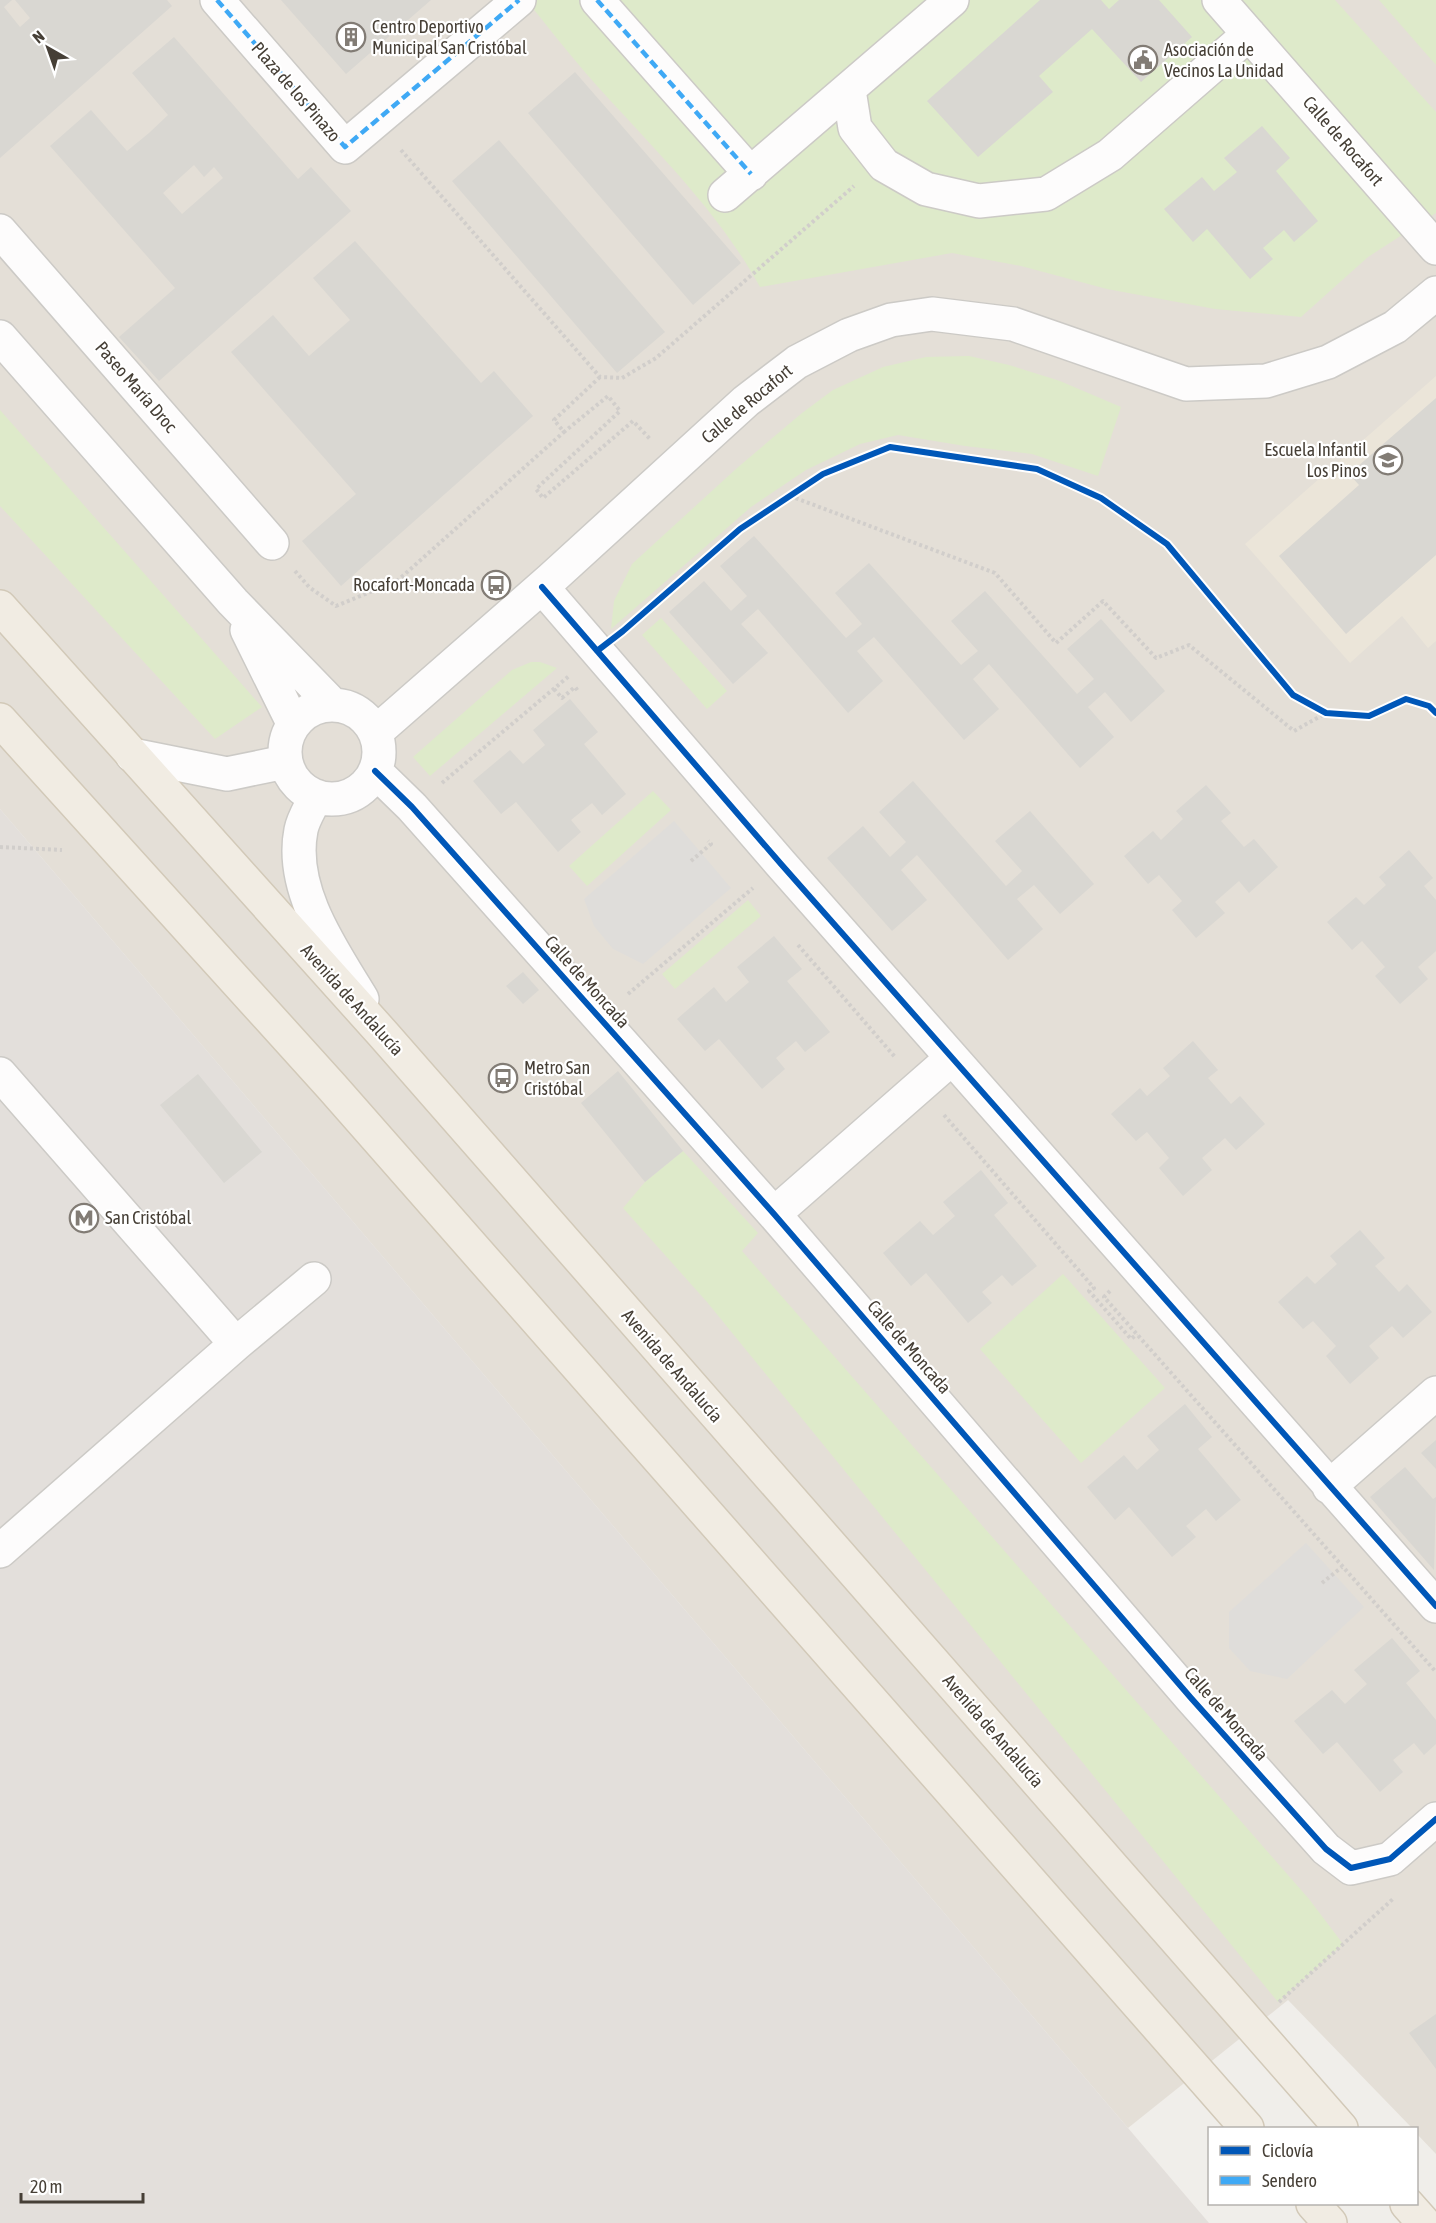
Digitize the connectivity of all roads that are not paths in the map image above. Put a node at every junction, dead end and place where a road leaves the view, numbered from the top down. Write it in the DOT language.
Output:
graph roads {
  1 [pos="217,0"];
  2 [pos="519,0"];
  3 [pos="597,0"];
  4 [pos="951,0"];
  5 [pos="1219,0"];
  6 [pos="1249,34"];
  7 [pos="849,90"];
  8 [pos="752,174"];
  9 [pos="725,195"];
  10 [pos="0,231"];
  11 [pos="1436,248"];
  12 [pos="1436,293"];
  13 [pos="0,337"];
  14 [pos="272,543"];
  15 [pos="542,587"];
  16 [pos="233,602"];
  17 [pos="0,607"];
  18 [pos="333,705"];
  19 [pos="0,720"];
  20 [pos="293,723"];
  21 [pos="375,733"];
  22 [pos="132,755"];
  23 [pos="285,762"];
  24 [pos="375,771"];
  25 [pos="316,796"];
  26 [pos="383,1034"];
  27 [pos="952,1058"];
  28 [pos="0,1074"];
  29 [pos="774,1214"];
  30 [pos="314,1278"];
  31 [pos="236,1344"];
  32 [pos="1436,1393"];
  33 [pos="1329,1486"];
  34 [pos="0,1551"];
  35 [pos="1436,1606"];
  36 [pos="1436,1819"];
  37 [pos="1246,2127"];
  38 [pos="1340,2127"];
  39 [pos="1314,2205"];
  40 [pos="1408,2205"];
  41 [pos="1330,2223"];
  42 [pos="1424,2223"];
  1 -- 2 [label="street, Plaza de los Pinazo"];
  3 -- 8 [label="street"];
  4 -- 7 [label="street"];
  5 -- 6 [label="street, Calle de Rocafort"];
  6 -- 7 [label="street"];
  6 -- 11 [label="street, Calle de Rocafort"];
  7 -- 8 [label="street"];
  8 -- 9 [label="street"];
  10 -- 14 [label="street, Paseo María Droc"];
  12 -- 15 [label="street, Calle de Rocafort"];
  13 -- 16 [label="street"];
  15 -- 21 [label="street, Calle de Rocafort"];
  15 -- 27 [label="street"];
  16 -- 18 [label="street"];
  16 -- 20 [label="street"];
  17 -- 22 [label="main road, Avenida de Andalucía"];
  18 -- 20 [label="street"];
  18 -- 21 [label="street"];
  19 -- 37 [label="main road"];
  20 -- 23 [label="street"];
  21 -- 24 [label="street"];
  22 -- 23 [label="street"];
  22 -- 26 [label="main road, Avenida de Andalucía"];
  23 -- 25 [label="street"];
  24 -- 25 [label="street"];
  24 -- 29 [label="street, Calle de Moncada"];
  25 -- 26 [label="street"];
  26 -- 38 [label="main road, Avenida de Andalucía"];
  27 -- 29 [label="street"];
  27 -- 33 [label="street"];
  28 -- 31 [label="street"];
  29 -- 36 [label="street, Calle de Moncada"];
  30 -- 31 [label="street"];
  31 -- 34 [label="street"];
  32 -- 33 [label="street"];
  33 -- 35 [label="street"];
  39 -- 41 [label="main road"];
  40 -- 42 [label="main road"];
}
